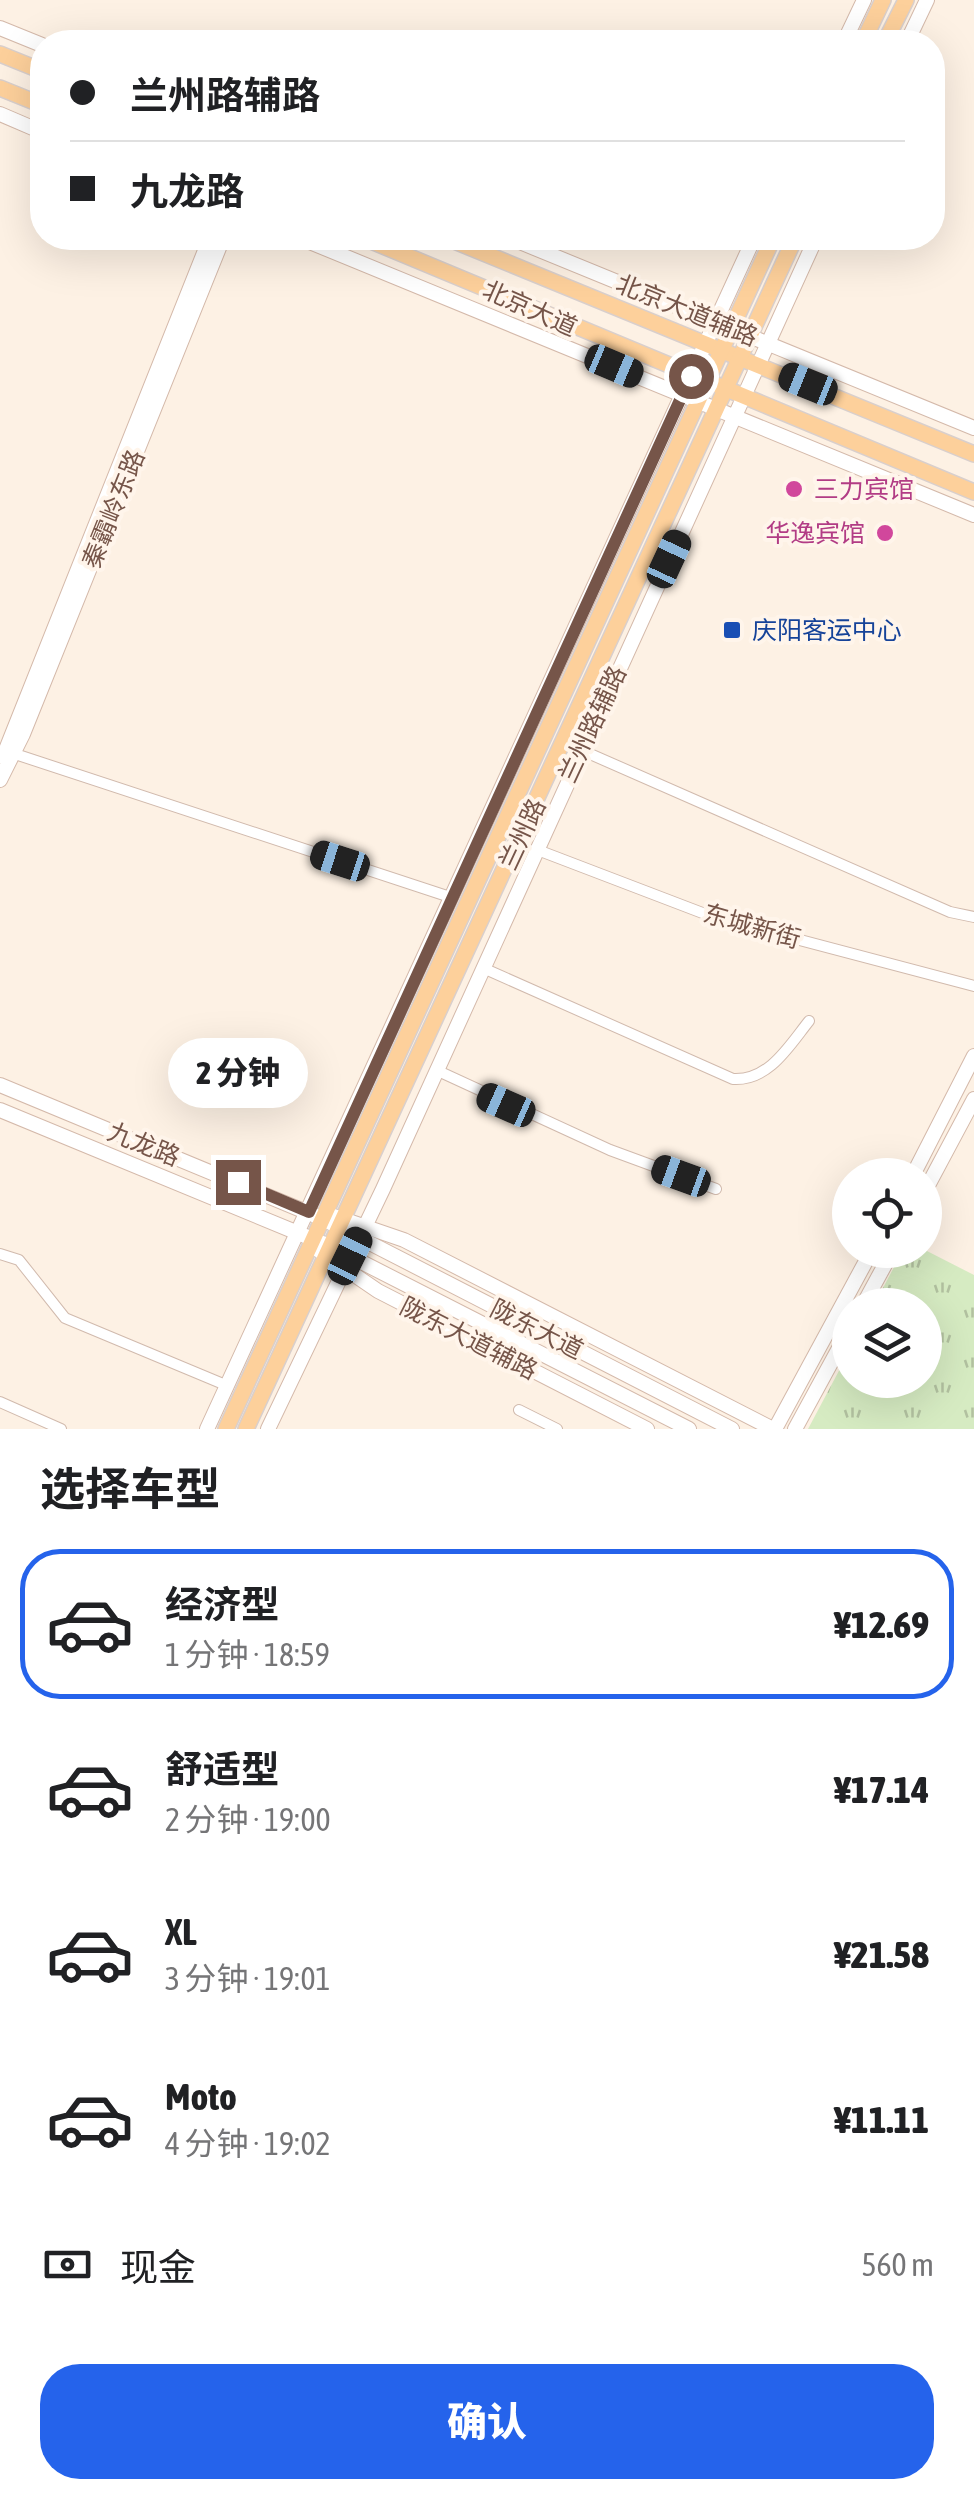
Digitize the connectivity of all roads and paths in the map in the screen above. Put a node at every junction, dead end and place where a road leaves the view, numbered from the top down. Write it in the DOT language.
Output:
graph roads {
  1 [pos="864,0"];
  2 [pos="883,0"];
  3 [pos="906,0"];
  4 [pos="927,0"];
  5 [pos="0,28"];
  6 [pos="850,30"];
  7 [pos="869,30"];
  8 [pos="891,30"];
  9 [pos="913,30"];
  10 [pos="30,40"];
  11 [pos="0,54"];
  12 [pos="30,67"];
  13 [pos="0,88"];
  14 [pos="30,100"];
  15 [pos="0,114"];
  16 [pos="30,127"];
  17 [pos="205,250"];
  18 [pos="219,250"];
  19 [pos="329,250"];
  20 [pos="392,250"];
  21 [pos="476,250"];
  22 [pos="539,250"];
  23 [pos="749,250"];
  24 [pos="768,250"];
  25 [pos="790,250"];
  26 [pos="810,250"];
  27 [pos="716,322"];
  28 [pos="732,328"];
  29 [pos="751,336"];
  30 [pos="706,341"];
  31 [pos="767,343"];
  32 [pos="723,348"];
  33 [pos="742,356"];
  34 [pos="758,363"];
  35 [pos="691,376"];
  36 [pos="708,382"];
  37 [pos="726,390"];
  38 [pos="682,395"];
  39 [pos="742,397"];
  40 [pos="699,402"];
  41 [pos="718,409"];
  42 [pos="734,416"];
  43 [pos="974,428"];
  44 [pos="974,454"];
  45 [pos="974,492"];
  46 [pos="974,514"];
  47 [pos="580,750"];
  48 [pos="4,755"];
  49 [pos="0,780"];
  50 [pos="535,848"];
  51 [pos="450,897"];
  52 [pos="974,917"];
  53 [pos="483,968"];
  54 [pos="974,986"];
  55 [pos="808,1021"];
  56 [pos="974,1056"];
  57 [pos="436,1070"];
  58 [pos="0,1085"];
  59 [pos="974,1099"];
  60 [pos="0,1110"];
  61 [pos="922,1158"];
  62 [pos="942,1159"];
  63 [pos="716,1190"];
  64 [pos="319,1215"];
  65 [pos="344,1223"];
  66 [pos="362,1230"];
  67 [pos="308,1239"];
  68 [pos="330,1253"];
  69 [pos="0,1254"];
  70 [pos="350,1256"];
  71 [pos="862,1268"];
  72 [pos="343,1270"];
  73 [pos="832,1362"];
  74 [pos="228,1386"];
  75 [pos="0,1402"];
  76 [pos="519,1410"];
  77 [pos="62,1429"];
  78 [pos="207,1429"];
  79 [pos="226,1429"];
  80 [pos="246,1429"];
  81 [pos="268,1429"];
  82 [pos="557,1429"];
  83 [pos="647,1429"];
  84 [pos="689,1429"];
  85 [pos="732,1429"];
  86 [pos="774,1429"];
  87 [pos="796,1429"];
  1 -- 6 [label="street"];
  2 -- 7 [label="main road"];
  3 -- 8 [label="main road"];
  4 -- 9 [label="street"];
  5 -- 10 [label="street"];
  11 -- 12 [label="main road"];
  13 -- 14 [label="main road"];
  15 -- 16 [label="street"];
  17 -- 48 [label="street, 秦霸岭东路"];
  18 -- 48 [label="street, 秦霸岭东路"];
  19 -- 38 [label="street"];
  20 -- 35 [label="main road, 北京大道"];
  21 -- 30 [label="main road, 北京大道"];
  22 -- 27 [label="street, 北京大道辅路"];
  23 -- 27 [label="street"];
  24 -- 28 [label="main road, 兰州路"];
  25 -- 29 [label="main road, 兰州路"];
  26 -- 31 [label="street, 兰州路辅路"];
  27 -- 28 [label="street, 北京大道辅路"];
  27 -- 30 [label="street"];
  28 -- 29 [label="street, 北京大道辅路"];
  28 -- 32 [label="main road, 兰州路"];
  29 -- 31 [label="street, 北京大道辅路"];
  29 -- 33 [label="main road, 兰州路"];
  30 -- 32 [label="main road, 北京大道"];
  30 -- 35 [label="street"];
  31 -- 34 [label="street, 兰州路辅路"];
  31 -- 43 [label="street, 北京大道辅路"];
  32 -- 33 [label="main road, 北京大道"];
  32 -- 36 [label="main road, 兰州路"];
  33 -- 34 [label="main road, 北京大道"];
  33 -- 37 [label="main road, 兰州路"];
  34 -- 39 [label="street, 兰州路辅路"];
  34 -- 44 [label="main road, 北京大道"];
  35 -- 36 [label="main road, 北京大道"];
  35 -- 38 [label="street"];
  36 -- 37 [label="main road, 北京大道"];
  36 -- 40 [label="main road, 兰州路"];
  37 -- 39 [label="main road, 北京大道"];
  37 -- 41 [label="main road, 兰州路"];
  38 -- 40 [label="street"];
  38 -- 51 [label="street"];
  39 -- 42 [label="street, 兰州路辅路"];
  39 -- 45 [label="main road, 北京大道"];
  40 -- 41 [label="street"];
  40 -- 64 [label="main road, 兰州路"];
  41 -- 42 [label="street"];
  41 -- 65 [label="main road, 兰州路"];
  42 -- 46 [label="street"];
  42 -- 47 [label="street, 兰州路辅路"];
  47 -- 50 [label="street, 兰州路辅路"];
  47 -- 52 [label="street"];
  48 -- 49 [label="street, 秦霸岭东路"];
  48 -- 51 [label="street"];
  50 -- 53 [label="street, 兰州路辅路"];
  50 -- 54 [label="street, 东城新街"];
  51 -- 64 [label="street"];
  53 -- 55 [label="street"];
  53 -- 57 [label="street, 兰州路辅路"];
  56 -- 61 [label="street"];
  57 -- 63 [label="street"];
  57 -- 66 [label="street, 兰州路辅路"];
  58 -- 64 [label="street, 九龙路"];
  59 -- 62 [label="street"];
  60 -- 67 [label="street, 九龙路"];
  64 -- 65 [label="street, 九龙路"];
  64 -- 67 [label="main road, 兰州路"];
  65 -- 66 [label="street, 陇东大道"];
  65 -- 68 [label="main road, 兰州路"];
  66 -- 70 [label="street, 兰州路辅路"];
  66 -- 85 [label="street, 陇东大道"];
  66 -- 86 [label="street"];
  67 -- 68 [label="street, 陇东大道辅路"];
  67 -- 74 [label="street"];
  67 -- 79 [label="main road, 兰州路"];
  68 -- 70 [label="street, 陇东大道"];
  68 -- 72 [label="street, 陇东大道辅路"];
  68 -- 80 [label="main road, 兰州路"];
  69 -- 74 [label="street"];
  70 -- 72 [label="street, 兰州路辅路"];
  70 -- 84 [label="street, 陇东大道"];
  71 -- 86 [label="street"];
  72 -- 81 [label="street, 兰州路辅路"];
  72 -- 83 [label="street, 陇东大道辅路"];
  73 -- 87 [label="street"];
  74 -- 78 [label="street"];
  75 -- 77 [label="street"];
  76 -- 82 [label="street"];
}
